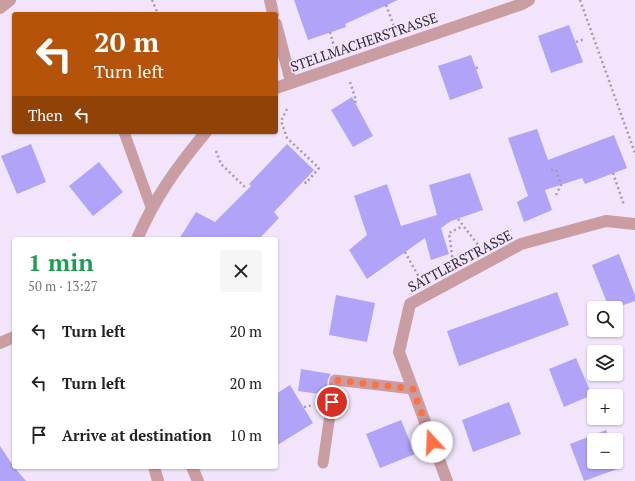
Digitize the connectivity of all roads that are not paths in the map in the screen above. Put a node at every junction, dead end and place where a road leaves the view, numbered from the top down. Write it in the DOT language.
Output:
graph roads {
  1 [pos="10,0"];
  2 [pos="270,0"];
  3 [pos="529,0"];
  4 [pos="0,8"];
  5 [pos="273,12"];
  6 [pos="278,32"];
  7 [pos="291,82"];
  8 [pos="278,87"];
  9 [pos="125,134"];
  10 [pos="204,134"];
  11 [pos="151,207"];
  12 [pos="633,224"];
  13 [pos="138,237"];
  14 [pos="12,338"];
  15 [pos="0,343"];
  16 [pos="413,389"];
  17 [pos="323,463"];
  18 [pos="155,469"];
  19 [pos="193,469"];
  20 [pos="158,481"];
  21 [pos="198,481"];
  22 [pos="446,481"];
  1 -- 4 [label="street"];
  2 -- 5 [label="street"];
  3 -- 7 [label="street, STELLMACHERSTRASSE"];
  6 -- 7 [label="street"];
  7 -- 8 [label="street, STELLMACHERSTRASSE"];
  9 -- 11 [label="lane"];
  10 -- 11 [label="street"];
  11 -- 13 [label="street"];
  12 -- 16 [label="street, SATTLERSTRASSE"];
  14 -- 15 [label="street"];
  16 -- 17 [label="lane"];
  16 -- 22 [label="street, SATTLERSTRASSE"];
  18 -- 20 [label="street"];
  19 -- 21 [label="street"];
}
